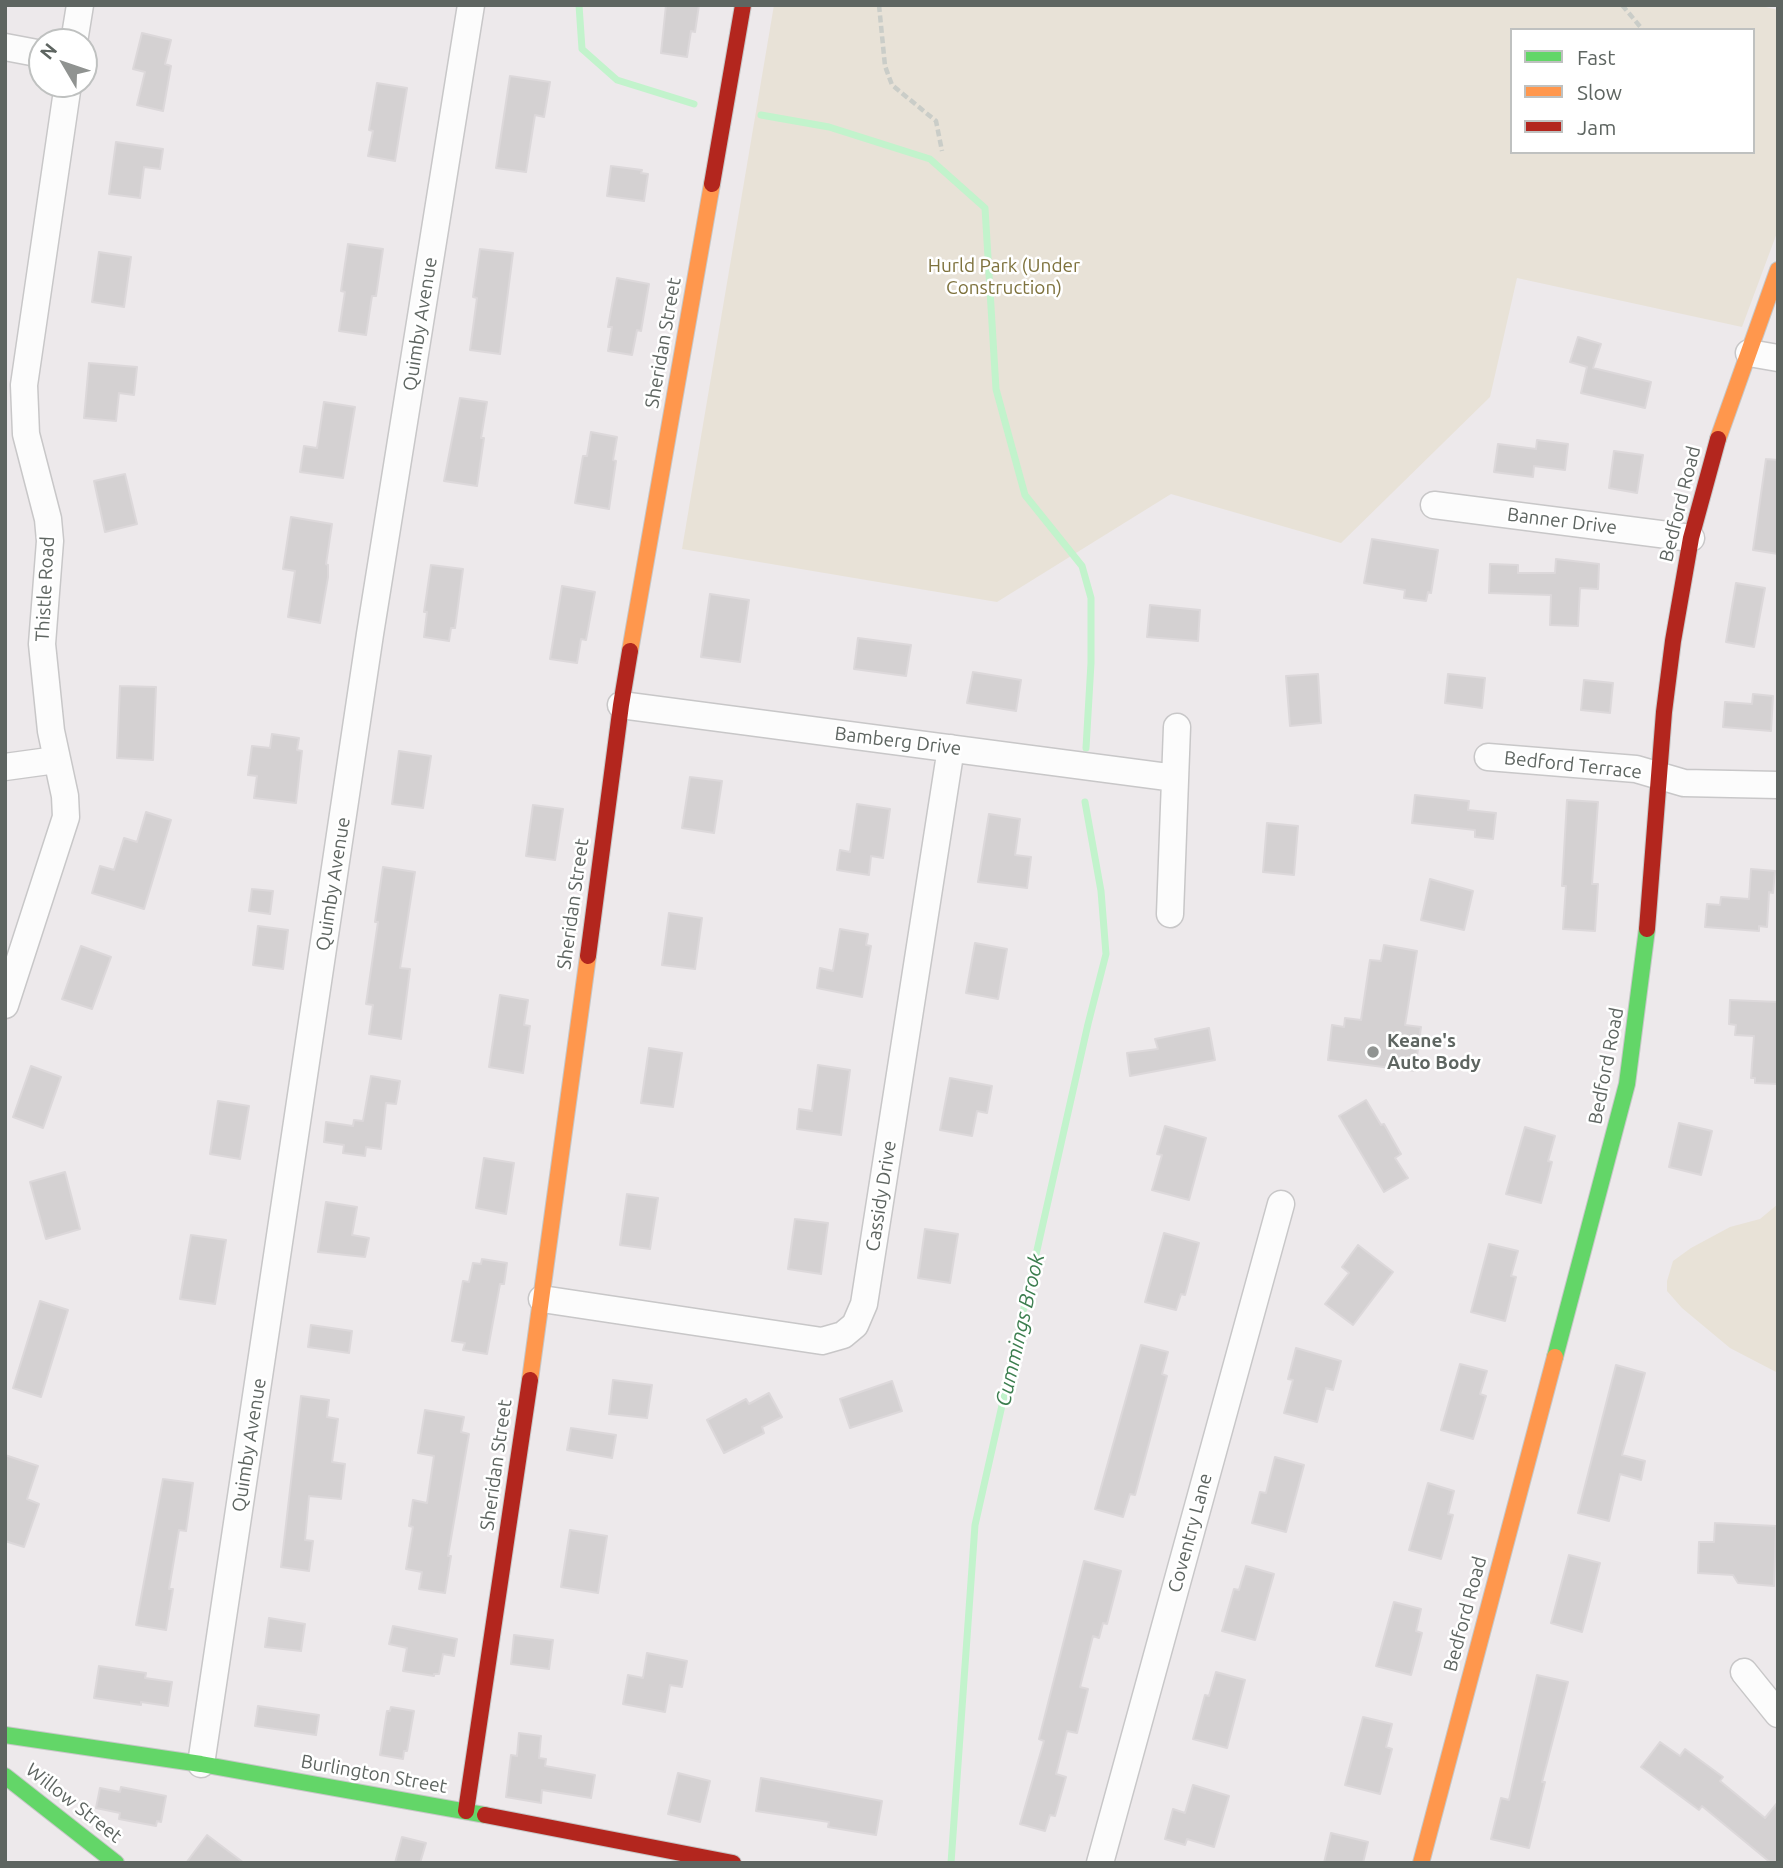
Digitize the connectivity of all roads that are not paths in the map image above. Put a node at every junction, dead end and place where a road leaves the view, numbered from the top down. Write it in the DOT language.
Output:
graph roads {
  1 [pos="80,5"];
  2 [pos="471,5"];
  3 [pos="743,5"];
  4 [pos="76,28"];
  5 [pos="5,47"];
  6 [pos="28,51"];
  7 [pos="66,98"];
  8 [pos="1778,270"];
  9 [pos="1749,353"];
  10 [pos="1778,358"];
  11 [pos="16,433"];
  12 [pos="1434,505"];
  13 [pos="1691,538"];
  14 [pos="621,705"];
  15 [pos="1177,727"];
  16 [pos="951,748"];
  17 [pos="1488,757"];
  18 [pos="56,760"];
  19 [pos="5,767"];
  20 [pos="1658,775"];
  21 [pos="1175,778"];
  22 [pos="1778,785"];
  23 [pos="1170,914"];
  24 [pos="5,1005"];
  25 [pos="1281,1204"];
  26 [pos="542,1299"];
  27 [pos="1744,1672"];
  28 [pos="1778,1714"];
  29 [pos="5,1735"];
  30 [pos="201,1764"];
  31 [pos="5,1776"];
  32 [pos="466,1811"];
  33 [pos="116,1863"];
  34 [pos="733,1863"];
  35 [pos="1100,1863"];
  36 [pos="1422,1863"];
  1 -- 4 [label="street"];
  2 -- 30 [label="street, Quimby Avenue"];
  3 -- 14 [label="street, Sheridan Street"];
  5 -- 6 [label="street"];
  7 -- 11 [label="street, Thistle Road"];
  8 -- 9 [label="street, Bedford Road"];
  9 -- 10 [label="street"];
  9 -- 13 [label="street, Bedford Road"];
  11 -- 18 [label="street, Thistle Road"];
  12 -- 13 [label="street, Banner Drive"];
  13 -- 20 [label="street, Bedford Road"];
  14 -- 16 [label="street, Bamberg Drive"];
  14 -- 26 [label="street, Sheridan Street"];
  15 -- 21 [label="street"];
  16 -- 21 [label="street, Bamberg Drive"];
  16 -- 26 [label="street, Cassidy Drive"];
  17 -- 20 [label="street, Bedford Terrace"];
  18 -- 19 [label="street"];
  18 -- 24 [label="street, Thistle Road"];
  20 -- 22 [label="street, Bedford Terrace"];
  20 -- 36 [label="street, Bedford Road"];
  21 -- 23 [label="street"];
  25 -- 35 [label="street, Coventry Lane"];
  26 -- 32 [label="street, Sheridan Street"];
  27 -- 28 [label="street"];
  29 -- 30 [label="street, Burlington Street"];
  30 -- 32 [label="street, Burlington Street"];
  31 -- 33 [label="street, Willow Street"];
  32 -- 34 [label="street, Burlington Street"];
}
